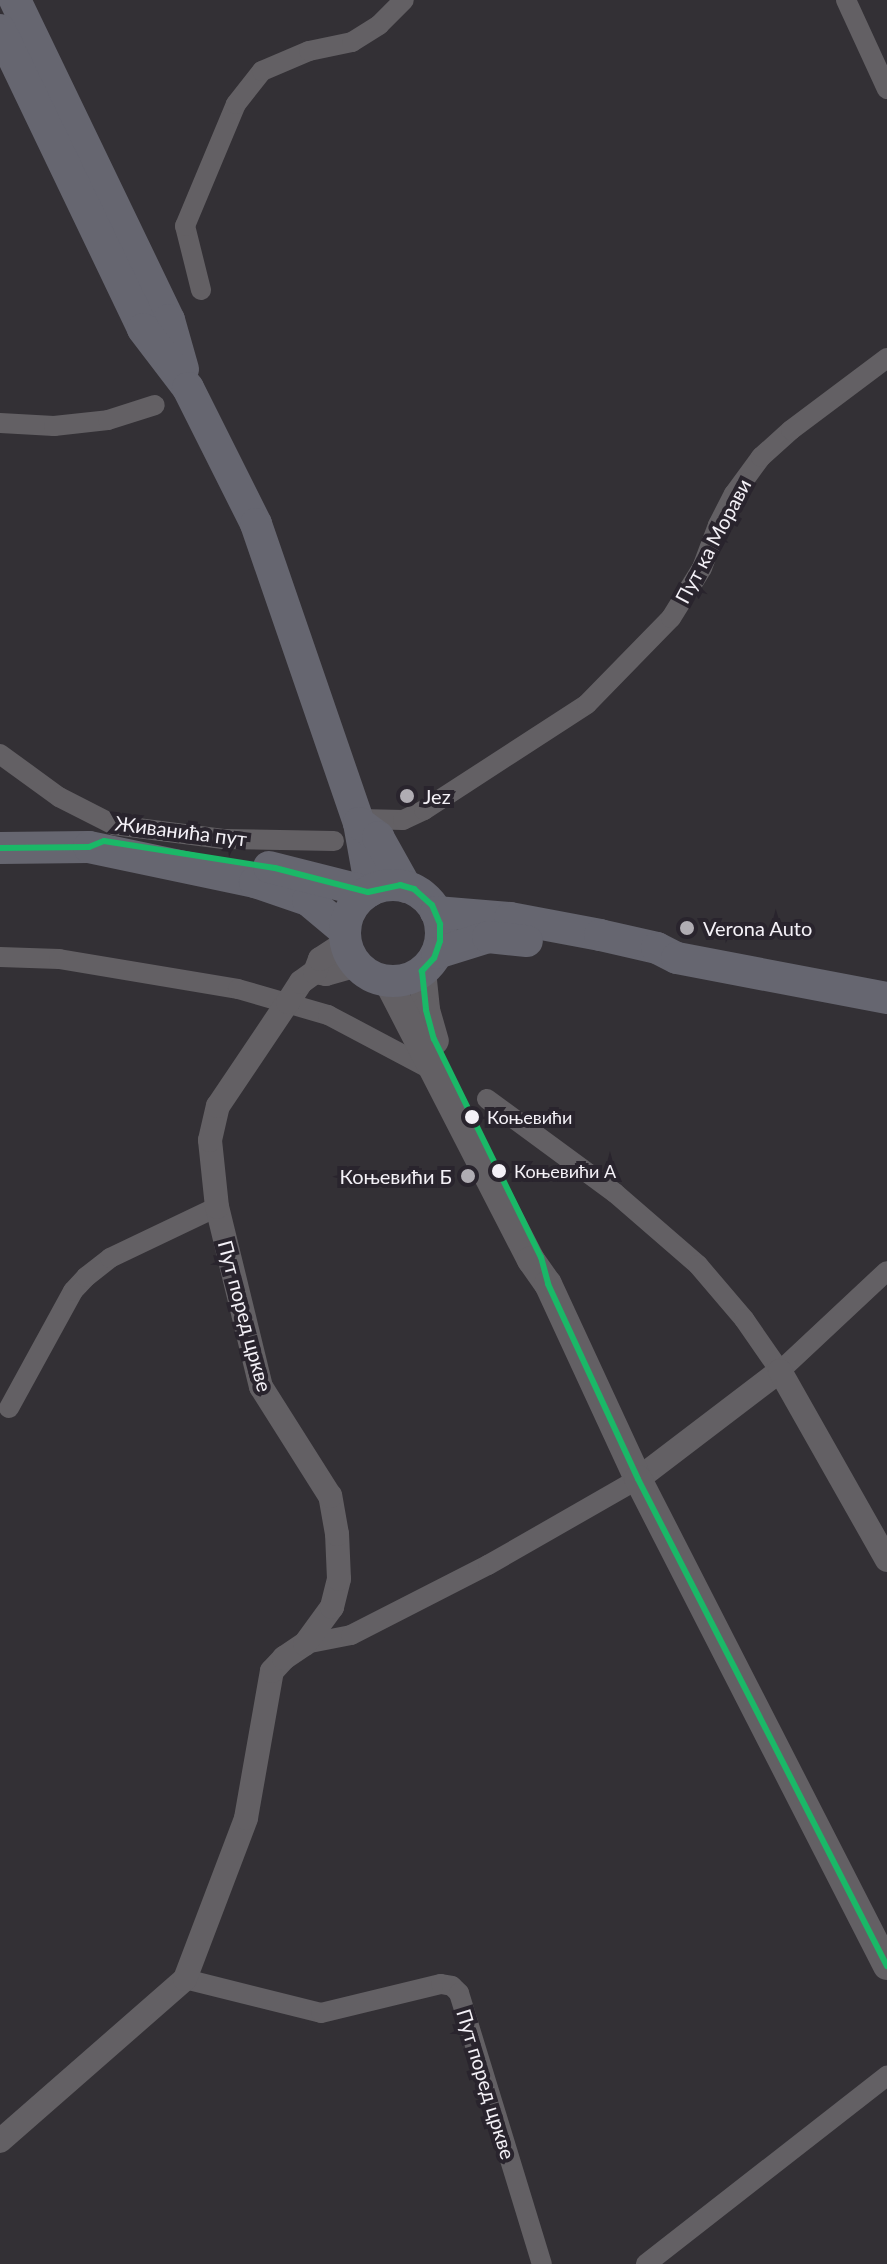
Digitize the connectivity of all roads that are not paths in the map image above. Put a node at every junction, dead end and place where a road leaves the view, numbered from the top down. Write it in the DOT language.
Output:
graph roads {
  1 [pos="404,0"];
  2 [pos="846,0"];
  3 [pos="11,11"];
  4 [pos="887,89"];
  5 [pos="201,290"];
  6 [pos="887,358"];
  7 [pos="155,405"];
  8 [pos="0,423"];
  9 [pos="0,754"];
  10 [pos="353,831"];
  11 [pos="102,838"];
  12 [pos="0,848"];
  13 [pos="301,875"];
  14 [pos="406,887"];
  15 [pos="370,891"];
  16 [pos="436,912"];
  17 [pos="350,946"];
  18 [pos="0,957"];
  19 [pos="677,958"];
  20 [pos="429,962"];
  21 [pos="387,980"];
  22 [pos="887,998"];
  23 [pos="288,1002"];
  24 [pos="442,1071"];
  25 [pos="487,1099"];
  26 [pos="217,1207"];
  27 [pos="887,1271"];
  28 [pos="780,1371"];
  29 [pos="9,1408"];
  30 [pos="638,1479"];
  31 [pos="887,1560"];
  32 [pos="305,1644"];
  33 [pos="887,1966"];
  34 [pos="185,1979"];
  35 [pos="887,2076"];
  36 [pos="0,2141"];
  37 [pos="542,2264"];
  38 [pos="646,2264"];
  1 -- 5 [label="street"];
  2 -- 4 [label="street"];
  3 -- 10 [label="main road"];
  6 -- 10 [label="street, Пут ка Морави"];
  7 -- 8 [label="street"];
  9 -- 11 [label="street, Живанића пут"];
  10 -- 11 [label="street, Живанића пут"];
  10 -- 13 [label="main road"];
  10 -- 14 [label="main road"];
  10 -- 15 [label="main road"];
  11 -- 12 [label="main road"];
  11 -- 13 [label="main road"];
  11 -- 17 [label="main road"];
  13 -- 15 [label="main road"];
  14 -- 15 [label="main road"];
  14 -- 16 [label="main road"];
  15 -- 17 [label="main road"];
  16 -- 19 [label="main road"];
  16 -- 20 [label="main road"];
  17 -- 21 [label="main road"];
  17 -- 23 [label="street, Пут поред цркве"];
  18 -- 23 [label="street"];
  19 -- 20 [label="main road"];
  19 -- 22 [label="main road"];
  20 -- 21 [label="main road"];
  20 -- 24 [label="main road"];
  21 -- 24 [label="main road"];
  23 -- 24 [label="street"];
  23 -- 26 [label="street, Пут поред цркве"];
  24 -- 30 [label="main road"];
  25 -- 28 [label="street"];
  26 -- 29 [label="street"];
  26 -- 32 [label="street, Пут поред цркве"];
  27 -- 28 [label="street"];
  28 -- 30 [label="street"];
  28 -- 31 [label="street"];
  30 -- 32 [label="street"];
  30 -- 33 [label="main road"];
  32 -- 34 [label="street, Пут поред цркве"];
  34 -- 36 [label="street, Пут поред цркве"];
  34 -- 37 [label="street, Пут поред цркве"];
  35 -- 38 [label="street"];
}
